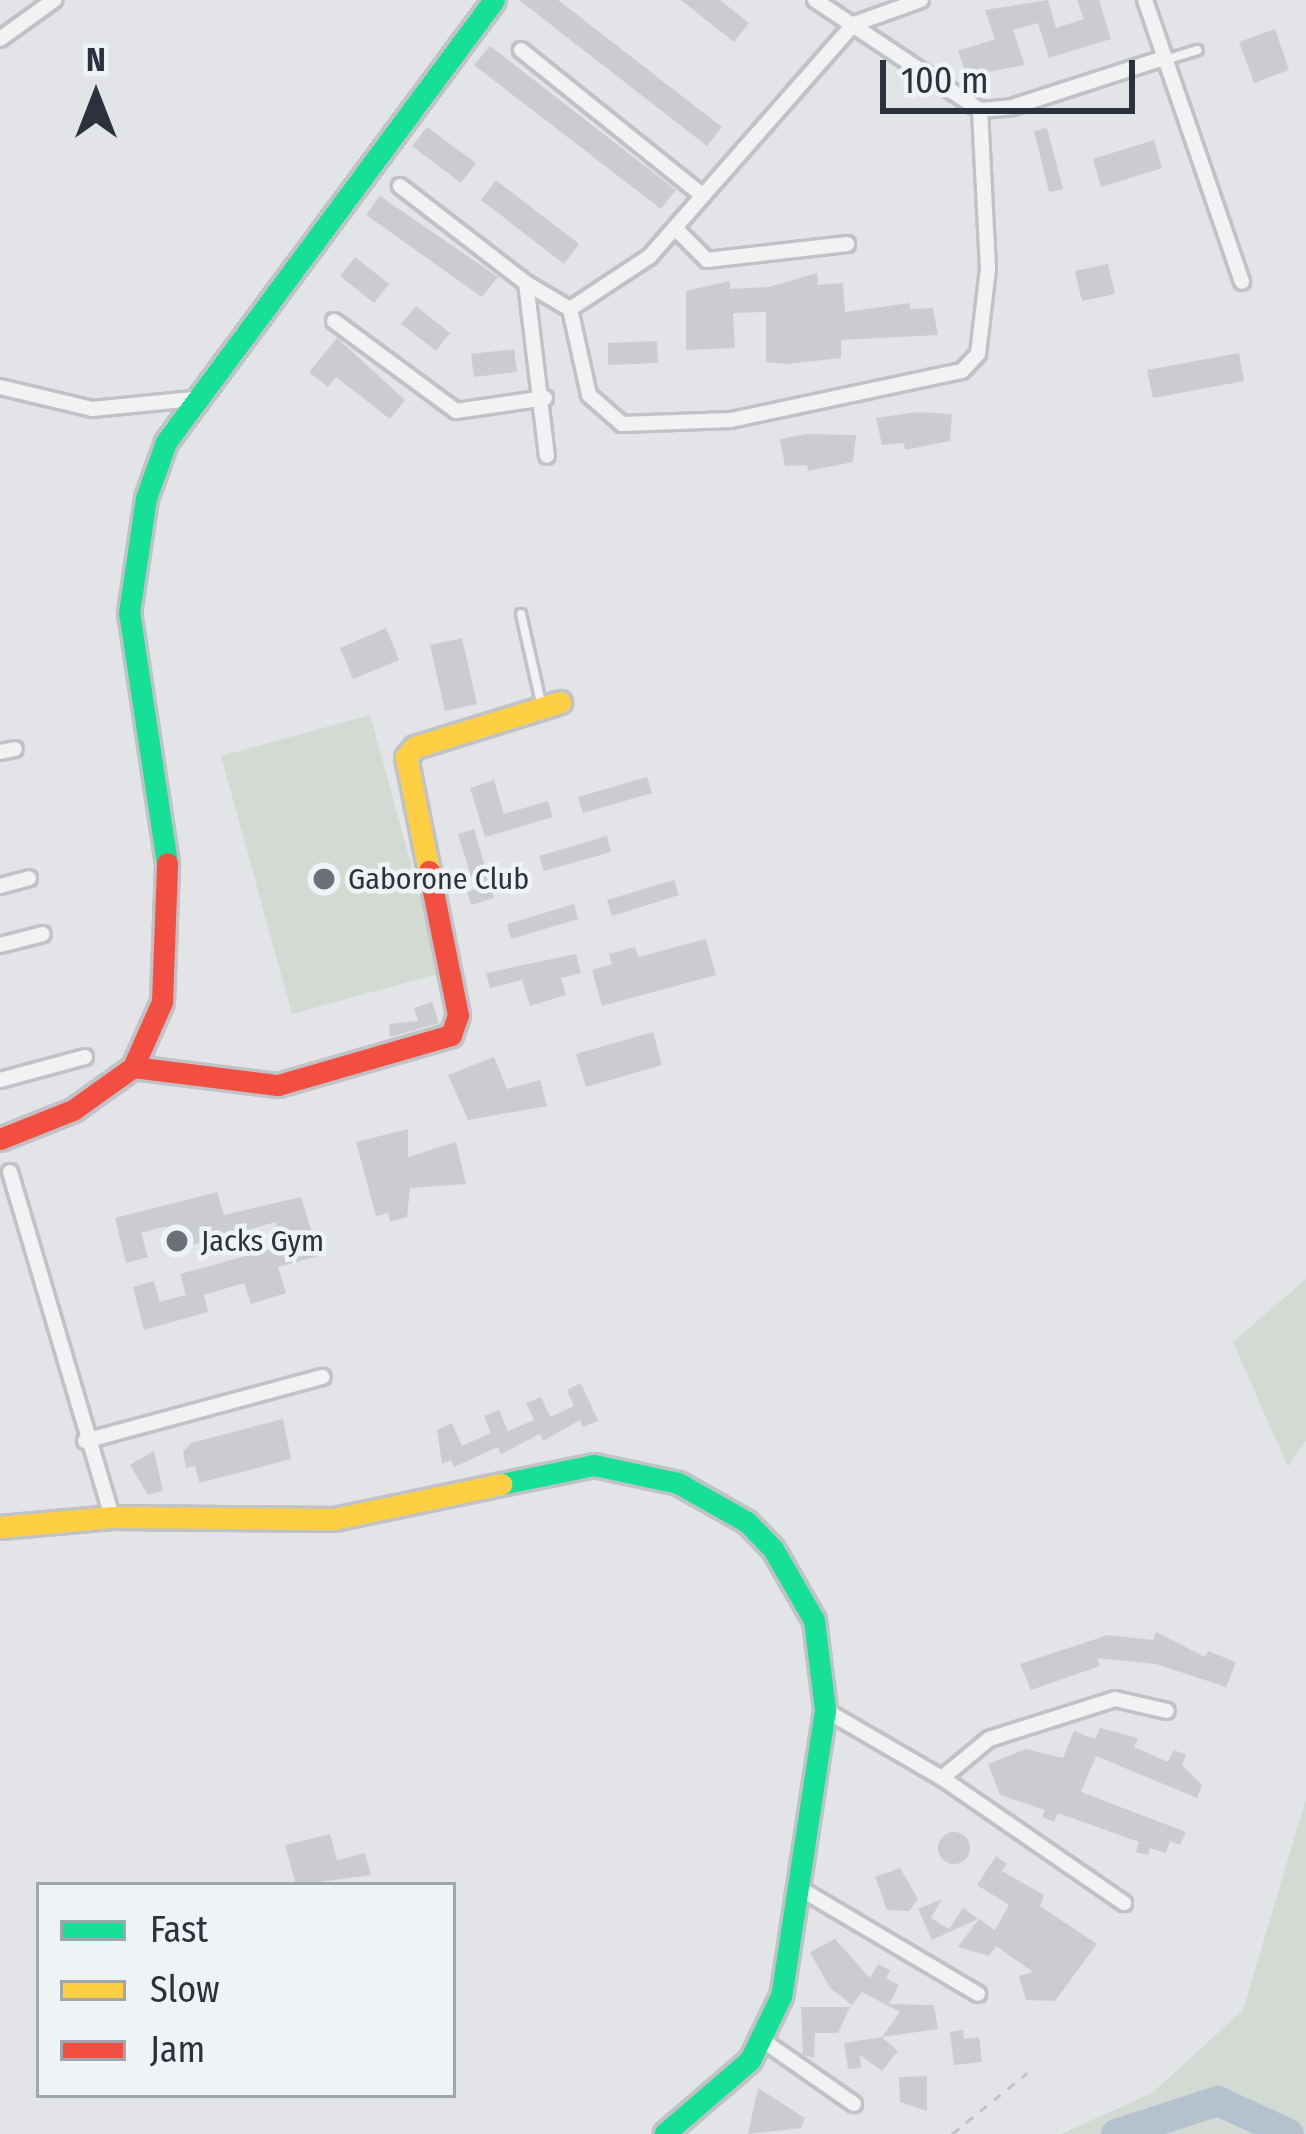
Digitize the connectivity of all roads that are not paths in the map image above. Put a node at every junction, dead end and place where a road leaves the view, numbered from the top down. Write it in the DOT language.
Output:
graph roads {
  1 [pos="54,0"];
  2 [pos="494,0"];
  3 [pos="814,0"];
  4 [pos="921,0"];
  5 [pos="1145,0"];
  6 [pos="904,3"];
  7 [pos="854,24"];
  8 [pos="0,39"];
  9 [pos="521,50"];
  10 [pos="1197,50"];
  11 [pos="1165,59"];
  12 [pos="980,110"];
  13 [pos="400,186"];
  14 [pos="703,196"];
  15 [pos="677,230"];
  16 [pos="847,244"];
  17 [pos="1242,282"];
  18 [pos="526,283"];
  19 [pos="570,309"];
  20 [pos="334,322"];
  21 [pos="0,387"];
  22 [pos="545,398"];
  23 [pos="194,399"];
  24 [pos="547,456"];
  25 [pos="521,614"];
  26 [pos="551,705"];
  27 [pos="29,878"];
  28 [pos="0,886"];
  29 [pos="43,934"];
  30 [pos="0,945"];
  31 [pos="85,1057"];
  32 [pos="133,1066"];
  33 [pos="0,1080"];
  34 [pos="0,1139"];
  35 [pos="10,1172"];
  36 [pos="323,1377"];
  37 [pos="86,1441"];
  38 [pos="112,1517"];
  39 [pos="0,1526"];
  40 [pos="825,1710"];
  41 [pos="1167,1711"];
  42 [pos="942,1778"];
  43 [pos="799,1888"];
  44 [pos="1124,1904"];
  45 [pos="978,1994"];
  46 [pos="763,2040"];
  47 [pos="854,2104"];
  48 [pos="664,2134"];
  1 -- 8 [label="street"];
  2 -- 23 [label="street"];
  3 -- 7 [label="street"];
  4 -- 6 [label="street"];
  5 -- 11 [label="street"];
  6 -- 7 [label="street"];
  7 -- 12 [label="street"];
  7 -- 14 [label="street"];
  9 -- 14 [label="street"];
  10 -- 11 [label="lane"];
  11 -- 12 [label="street"];
  11 -- 17 [label="street"];
  12 -- 19 [label="street"];
  13 -- 18 [label="street"];
  14 -- 15 [label="street"];
  15 -- 16 [label="street"];
  15 -- 19 [label="street"];
  18 -- 19 [label="street"];
  18 -- 22 [label="street"];
  20 -- 22 [label="street"];
  21 -- 23 [label="street"];
  22 -- 24 [label="street"];
  23 -- 32 [label="street"];
  25 -- 26 [label="lane"];
  26 -- 32 [label="street"];
  27 -- 28 [label="street"];
  29 -- 30 [label="street"];
  31 -- 33 [label="street"];
  32 -- 34 [label="street"];
  35 -- 37 [label="street"];
  36 -- 37 [label="street"];
  37 -- 38 [label="street"];
  38 -- 39 [label="street"];
  38 -- 40 [label="street"];
  40 -- 42 [label="street"];
  40 -- 43 [label="street"];
  41 -- 42 [label="street"];
  42 -- 44 [label="street"];
  43 -- 45 [label="street"];
  43 -- 46 [label="street"];
  46 -- 47 [label="street"];
  46 -- 48 [label="street"];
}
